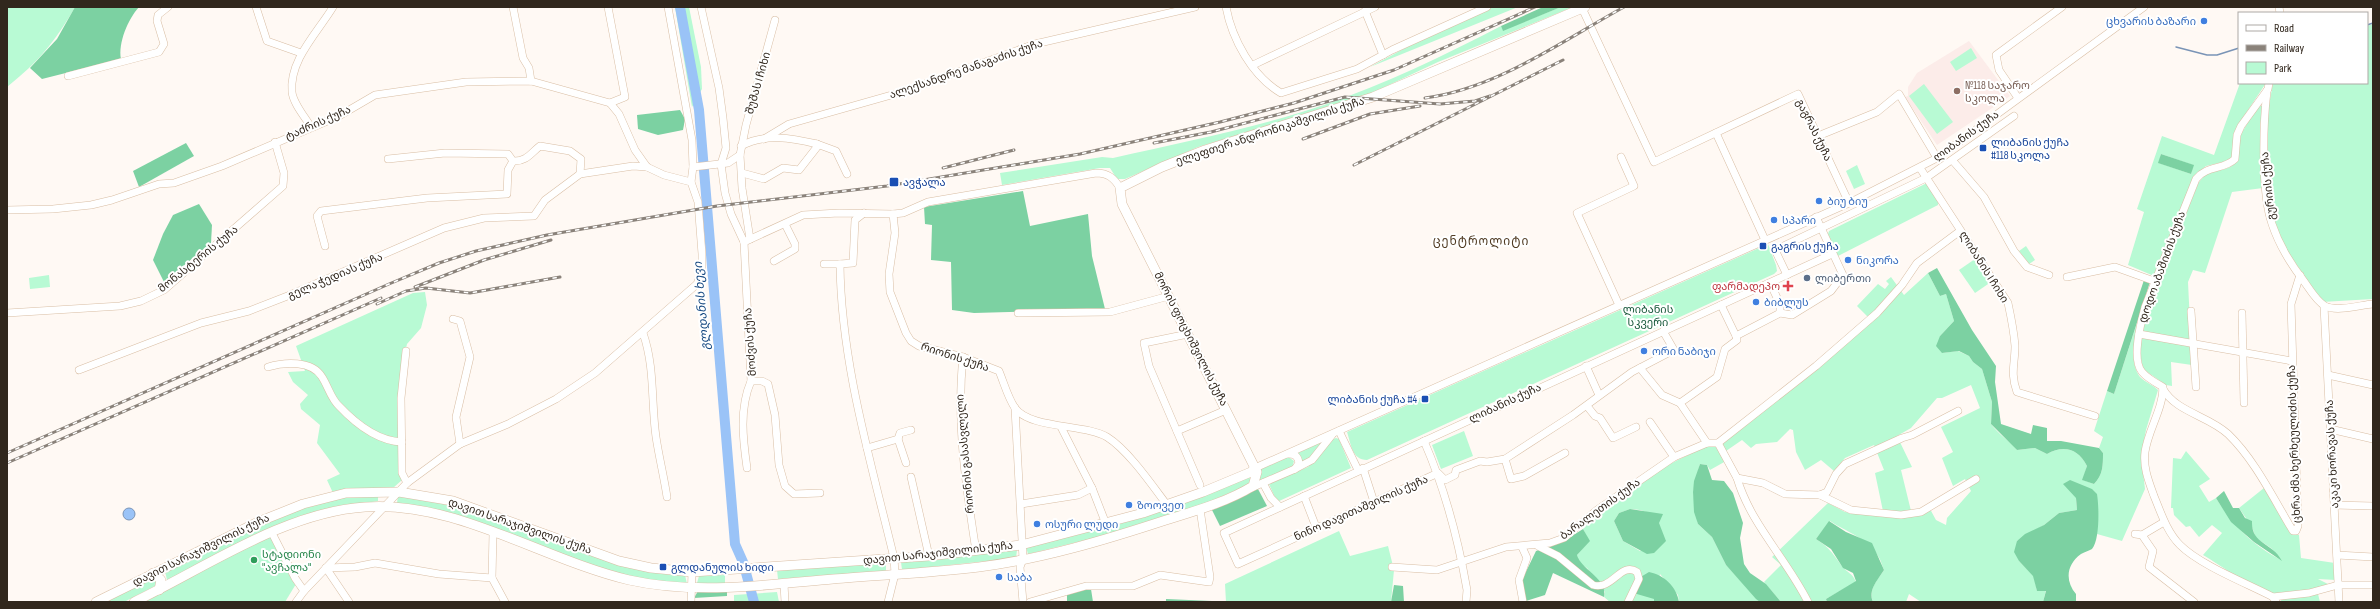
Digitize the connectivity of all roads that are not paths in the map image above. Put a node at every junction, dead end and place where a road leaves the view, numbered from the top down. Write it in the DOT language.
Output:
graph roads {
  1 [pos="168,7"];
  2 [pos="256,7"];
  3 [pos="333,7"];
  4 [pos="513,7"];
  5 [pos="608,7"];
  6 [pos="668,7"];
  7 [pos="701,7"];
  8 [pos="1196,7"];
  9 [pos="1226,7"];
  10 [pos="1375,7"];
  11 [pos="1487,7"];
  12 [pos="2062,7"];
  13 [pos="2144,7"];
  14 [pos="1584,8"];
  15 [pos="1365,11"];
  16 [pos="775,20"];
  17 [pos="301,53"];
  18 [pos="1383,55"];
  19 [pos="1253,65"];
  20 [pos="68,76"];
  21 [pos="531,81"];
  22 [pos="2268,86"];
  23 [pos="2018,98"];
  24 [pos="610,103"];
  25 [pos="2014,116"];
  26 [pos="311,127"];
  27 [pos="1716,133"];
  28 [pos="1818,136"];
  29 [pos="764,139"];
  30 [pos="275,142"];
  31 [pos="817,144"];
  32 [pos="741,146"];
  33 [pos="740,155"];
  34 [pos="1621,157"];
  35 [pos="1937,158"];
  36 [pos="388,159"];
  37 [pos="513,161"];
  38 [pos="1953,161"];
  39 [pos="719,165"];
  40 [pos="647,167"];
  41 [pos="696,167"];
  42 [pos="1920,168"];
  43 [pos="742,172"];
  44 [pos="580,174"];
  45 [pos="847,174"];
  46 [pos="1926,178"];
  47 [pos="691,182"];
  48 [pos="1120,188"];
  49 [pos="1849,203"];
  50 [pos="7,210"];
  51 [pos="864,213"];
  52 [pos="893,214"];
  53 [pos="1816,217"];
  54 [pos="785,224"];
  55 [pos="1822,229"];
  56 [pos="1960,231"];
  57 [pos="1765,240"];
  58 [pos="747,241"];
  59 [pos="325,246"];
  60 [pos="1832,254"];
  61 [pos="774,261"];
  62 [pos="824,264"];
  63 [pos="840,264"];
  64 [pos="2049,274"];
  65 [pos="1787,275"];
  66 [pos="2300,275"];
  67 [pos="2067,277"];
  68 [pos="2154,281"];
  69 [pos="1770,283"];
  70 [pos="1169,296"];
  71 [pos="2373,304"];
  72 [pos="1619,305"];
  73 [pos="1721,305"];
  74 [pos="2324,306"];
  75 [pos="2191,311"];
  76 [pos="7,313"];
  77 [pos="1018,313"];
  78 [pos="1780,313"];
  79 [pos="2242,313"];
  80 [pos="453,319"];
  81 [pos="1663,331"];
  82 [pos="643,333"];
  83 [pos="1188,334"];
  84 [pos="2139,334"];
  85 [pos="1736,336"];
  86 [pos="2193,343"];
  87 [pos="406,351"];
  88 [pos="2244,354"];
  89 [pos="963,358"];
  90 [pos="2292,362"];
  91 [pos="1586,366"];
  92 [pos="268,367"];
  93 [pos="1640,368"];
  94 [pos="79,370"];
  95 [pos="2328,376"];
  96 [pos="751,381"];
  97 [pos="2373,385"];
  98 [pos="2162,387"];
  99 [pos="2196,387"];
  100 [pos="1599,395"];
  101 [pos="1680,403"];
  102 [pos="2244,403"];
  103 [pos="1587,406"];
  104 [pos="1015,408"];
  105 [pos="1226,410"];
  106 [pos="1958,411"];
  107 [pos="2095,416"];
  108 [pos="1650,422"];
  109 [pos="1636,427"];
  110 [pos="1061,428"];
  111 [pos="2330,429"];
  112 [pos="911,430"];
  113 [pos="1177,430"];
  114 [pos="1336,432"];
  115 [pos="898,439"];
  116 [pos="2373,439"];
  117 [pos="1424,441"];
  118 [pos="402,442"];
  119 [pos="1707,443"];
  120 [pos="1718,443"];
  121 [pos="460,444"];
  122 [pos="867,448"];
  123 [pos="1288,454"];
  124 [pos="1565,454"];
  125 [pos="1674,456"];
  126 [pos="1504,459"];
  127 [pos="906,463"];
  128 [pos="748,468"];
  129 [pos="1255,468"];
  130 [pos="1295,469"];
  131 [pos="1361,469"];
  132 [pos="1438,473"];
  133 [pos="911,477"];
  134 [pos="1737,478"];
  135 [pos="1976,479"];
  136 [pos="407,483"];
  137 [pos="1263,484"];
  138 [pos="1200,486"];
  139 [pos="1092,488"];
  140 [pos="1249,489"];
  141 [pos="379,491"];
  142 [pos="399,492"];
  143 [pos="820,493"];
  144 [pos="1820,495"];
  145 [pos="1304,496"];
  146 [pos="667,498"];
  147 [pos="1374,502"];
  148 [pos="1021,504"];
  149 [pos="1168,505"];
  150 [pos="2334,505"];
  151 [pos="2373,506"];
  152 [pos="1280,507"];
  153 [pos="380,508"];
  154 [pos="1200,509"];
  155 [pos="2164,522"];
  156 [pos="1106,524"];
  157 [pos="1316,527"];
  158 [pos="272,533"];
  159 [pos="493,533"];
  160 [pos="1224,533"];
  161 [pos="1021,545"];
  162 [pos="1535,545"];
  163 [pos="1522,547"];
  164 [pos="976,551"];
  165 [pos="2337,555"];
  166 [pos="929,556"];
  167 [pos="2373,557"];
  168 [pos="894,558"];
  169 [pos="1023,559"];
  170 [pos="1462,562"];
  171 [pos="166,566"];
  172 [pos="1392,567"];
  173 [pos="326,568"];
  174 [pos="692,572"];
  175 [pos="153,573"];
  176 [pos="895,574"];
  177 [pos="492,578"];
  178 [pos="174,582"];
  179 [pos="780,584"];
  180 [pos="2338,585"];
  181 [pos="2373,586"];
  182 [pos="691,589"];
  183 [pos="159,590"];
  184 [pos="304,591"];
  185 [pos="2275,600"];
  186 [pos="501,601"];
  187 [pos="96,602"];
  188 [pos="134,602"];
  189 [pos="296,602"];
  190 [pos="349,602"];
  191 [pos="691,602"];
  192 [pos="785,602"];
  193 [pos="888,602"];
  194 [pos="1023,602"];
  195 [pos="1029,602"];
  196 [pos="1466,602"];
  197 [pos="1523,602"];
  198 [pos="1628,602"];
  199 [pos="1808,602"];
  200 [pos="2194,602"];
  201 [pos="2340,602"];
  1 -- 20 [label="street"];
  2 -- 17 [label="street"];
  3 -- 17 [label="street"];
  4 -- 21 [label="street"];
  5 -- 24 [label="street"];
  6 -- 41 [label="street"];
  7 -- 39 [label="street"];
  8 -- 29 [label="street, ალექსანდრე მანაგაძის ქუჩა"];
  9 -- 19 [label="street"];
  10 -- 15 [label="street"];
  11 -- 18 [label="street"];
  12 -- 23 [label="street"];
  13 -- 23 [label="street, ლიბანის ქუჩა"];
  14 -- 27 [label="street, გაგრას ქუჩა"];
  14 -- 48 [label="main road, ელეფთერ ანდრონიკაშვილის ქუჩა"];
  15 -- 18 [label="street"];
  15 -- 19 [label="street"];
  16 -- 32 [label="street, შუშას I ჩიხი"];
  17 -- 26 [label="street"];
  18 -- 19 [label="street"];
  21 -- 24 [label="street, ტაძრის ქუჩა"];
  21 -- 26 [label="street, ტაძრის ქუჩა"];
  22 -- 66 [label="street, გურიის ქუჩა"];
  22 -- 68 [label="street, დოდო აბაშიძის ქუჩა"];
  23 -- 35 [label="street, ლიბანის ქუჩა"];
  24 -- 40 [label="street"];
  25 -- 38 [label="street, ლიბანის ქუჩა"];
  26 -- 30 [label="street, ტაძრის ქუჩა"];
  27 -- 28 [label="street, გაგრას ქუჩა"];
  27 -- 57 [label="street"];
  28 -- 35 [label="street"];
  28 -- 49 [label="street, გაგრას ქუჩა"];
  29 -- 31 [label="street"];
  29 -- 32 [label="street"];
  30 -- 50 [label="street, ტაძრის ქუჩა"];
  30 -- 76 [label="street, მონასტერის ქუჩა"];
  31 -- 43 [label="street"];
  31 -- 45 [label="street"];
  32 -- 33 [label="street, შუშას I ჩიხი"];
  33 -- 39 [label="street"];
  33 -- 43 [label="street, შუშას I ჩიხი"];
  34 -- 72 [label="street"];
  35 -- 42 [label="street, ლიბანის ქუჩა"];
  36 -- 37 [label="street"];
  37 -- 44 [label="street"];
  37 -- 59 [label="street"];
  38 -- 46 [label="street, ლიბანის ქუჩა"];
  38 -- 64 [label="street, ლიბანის ქუჩა"];
  39 -- 41 [label="street"];
  39 -- 58 [label="street"];
  40 -- 44 [label="street, გელა ჭედიას ქუჩა"];
  40 -- 47 [label="street"];
  41 -- 47 [label="street"];
  42 -- 46 [label="street, ლიბანის I ჩიხი"];
  42 -- 49 [label="street, ლიბანის ქუჩა"];
  43 -- 58 [label="street, მოძვის ქუჩა"];
  44 -- 94 [label="street, გელა ჭედიას ქუჩა"];
  46 -- 55 [label="street, ლიბანის ქუჩა"];
  46 -- 56 [label="street, ლიბანის I ჩიხი"];
  47 -- 82 [label="street"];
  48 -- 52 [label="street"];
  48 -- 70 [label="main road, მორის ფოცხიშვილის ქუჩა"];
  49 -- 53 [label="street, ლიბანის ქუჩა"];
  51 -- 52 [label="street"];
  51 -- 54 [label="street"];
  51 -- 63 [label="street"];
  52 -- 89 [label="street, რიონის ქუჩა"];
  53 -- 55 [label="street"];
  53 -- 57 [label="street, ლიბანის ქუჩა"];
  54 -- 58 [label="street"];
  54 -- 61 [label="street"];
  55 -- 60 [label="street"];
  55 -- 65 [label="street, ლიბანის ქუჩა"];
  56 -- 107 [label="street, ლიბანის I ჩიხი"];
  56 -- 120 [label="street"];
  57 -- 72 [label="street, ლიბანის ქუჩა"];
  58 -- 96 [label="street, მოძვის ქუჩა"];
  60 -- 65 [label="street, ლიბანის ქუჩა"];
  60 -- 78 [label="street"];
  62 -- 63 [label="street"];
  63 -- 122 [label="street"];
  65 -- 69 [label="street, ლიბანის ქუჩა"];
  66 -- 74 [label="street, გურიის ქუჩა"];
  66 -- 90 [label="street, ცხრა ძმა ხერხეულიძის ქუჩა"];
  67 -- 68 [label="street"];
  68 -- 84 [label="street, დოდო აბაშიძის ქუჩა"];
  69 -- 73 [label="street, ლიბანის ქუჩა"];
  69 -- 78 [label="street"];
  70 -- 77 [label="street"];
  70 -- 83 [label="main road, მორის ფოცხიშვილის ქუჩა"];
  71 -- 74 [label="street"];
  72 -- 114 [label="street, ლიბანის ქუჩა"];
  73 -- 81 [label="street, ლიბანის ქუჩა"];
  73 -- 85 [label="street"];
  74 -- 95 [label="street, აკაკი ხორავას ქუჩა"];
  75 -- 86 [label="street"];
  78 -- 85 [label="street"];
  79 -- 88 [label="street"];
  80 -- 121 [label="street"];
  81 -- 91 [label="street, ლიბანის ქუჩა"];
  81 -- 93 [label="street, ნინო დავითაშვილის ქუჩა"];
  82 -- 121 [label="street"];
  82 -- 146 [label="street"];
  83 -- 105 [label="main road, მორის ფოცხიშვილის ქუჩა"];
  83 -- 113 [label="street"];
  84 -- 86 [label="street"];
  84 -- 98 [label="street, დოდო აბაშიძის ქუჩა"];
  85 -- 101 [label="street"];
  86 -- 88 [label="street"];
  86 -- 99 [label="street"];
  87 -- 118 [label="street"];
  88 -- 90 [label="street"];
  88 -- 102 [label="street"];
  89 -- 104 [label="street, რიონის ქუჩა"];
  89 -- 164 [label="street, რიონის გასასვლელი"];
  90 -- 98 [label="street, ცხრა ძმა ხერხეულიძის ქუჩა"];
  91 -- 100 [label="street"];
  91 -- 117 [label="street, ლიბანის ქუჩა"];
  92 -- 118 [label="street"];
  93 -- 100 [label="street, ნინო დავითაშვილის ქუჩა"];
  93 -- 101 [label="street"];
  95 -- 97 [label="street"];
  95 -- 111 [label="street, აკაკი ხორავას ქუჩა"];
  96 -- 128 [label="street"];
  96 -- 143 [label="street, მოძვის ქუჩა"];
  98 -- 155 [label="street"];
  100 -- 103 [label="street, ნინო დავითაშვილის ქუჩა"];
  101 -- 119 [label="street"];
  103 -- 109 [label="street"];
  103 -- 126 [label="street, ნინო დავითაშვილის ქუჩა"];
  104 -- 110 [label="street"];
  104 -- 148 [label="street"];
  105 -- 113 [label="street"];
  105 -- 129 [label="main road, მორის ფოცხიშვილის ქუჩა"];
  106 -- 144 [label="street"];
  108 -- 125 [label="street"];
  110 -- 139 [label="street"];
  110 -- 149 [label="street"];
  111 -- 116 [label="street"];
  111 -- 150 [label="street, აკაკი ხორავას ქუჩა"];
  112 -- 115 [label="street"];
  113 -- 138 [label="street"];
  114 -- 123 [label="street, ლიბანის ქუჩა"];
  114 -- 130 [label="street, ლიბანის ქუჩა"];
  114 -- 131 [label="street"];
  115 -- 122 [label="street"];
  115 -- 127 [label="street"];
  117 -- 131 [label="street, ლიბანის ქუჩა"];
  117 -- 132 [label="street"];
  118 -- 136 [label="street"];
  119 -- 120 [label="street, ბარალეთის ქუჩა"];
  119 -- 125 [label="street, ბარალეთის ქუჩა"];
  120 -- 134 [label="street"];
  121 -- 136 [label="street"];
  122 -- 168 [label="street"];
  123 -- 129 [label="street, ლიბანის ქუჩა"];
  123 -- 130 [label="street"];
  124 -- 126 [label="street"];
  125 -- 162 [label="street, ბარალეთის ქუჩა"];
  126 -- 132 [label="street, ნინო დავითაშვილის ქუჩა"];
  129 -- 140 [label="main road"];
  129 -- 149 [label="main road, დავით სარაჯიშვილის ქუჩა"];
  130 -- 137 [label="street, ლიბანის ქუჩა"];
  131 -- 145 [label="street, ლიბანის ქუჩა"];
  131 -- 147 [label="street"];
  132 -- 147 [label="street, ნინო დავითაშვილის ქუჩა"];
  132 -- 170 [label="street"];
  133 -- 166 [label="street"];
  134 -- 144 [label="street"];
  134 -- 199 [label="street"];
  135 -- 144 [label="street"];
  136 -- 142 [label="street"];
  137 -- 140 [label="street, ლიბანის ქუჩა"];
  137 -- 152 [label="street"];
  139 -- 148 [label="street"];
  139 -- 156 [label="street"];
  140 -- 154 [label="main road, დავით სარაჯიშვილის ქუჩა"];
  141 -- 142 [label="main road, დავით სარაჯიშვილის ქუჩა"];
  141 -- 153 [label="main road"];
  141 -- 171 [label="main road, დავით სარაჯიშვილის ქუჩა"];
  142 -- 153 [label="street"];
  142 -- 174 [label="main road, დავით სარაჯიშვილის ქუჩა"];
  145 -- 152 [label="street, ლიბანის ქუჩა"];
  145 -- 157 [label="street"];
  147 -- 157 [label="street, ნინო დავითაშვილის ქუჩა"];
  148 -- 161 [label="street"];
  149 -- 156 [label="main road, დავით სარაჯიშვილის ქუჩა"];
  150 -- 151 [label="street"];
  150 -- 165 [label="street, აკაკი ხორავას ქუჩა"];
  152 -- 160 [label="street, ლიბანის ქუჩა"];
  153 -- 158 [label="main road, დავით სარაჯიშვილის ქუჩა"];
  153 -- 159 [label="main road, დავით სარაჯიშვილის ქუჩა"];
  153 -- 173 [label="street"];
  154 -- 169 [label="main road, დავით სარაჯიშვილის ქუჩა"];
  154 -- 195 [label="street"];
  155 -- 185 [label="street"];
  155 -- 200 [label="street"];
  156 -- 161 [label="main road, დავით სარაჯიშვილის ქუჩა"];
  157 -- 160 [label="street, ნინო დავითაშვილის ქუჩა"];
  158 -- 178 [label="main road, დავით სარაჯიშვილის ქუჩა"];
  158 -- 184 [label="street"];
  159 -- 177 [label="street"];
  159 -- 182 [label="main road, დავით სარაჯიშვილის ქუჩა"];
  161 -- 164 [label="main road, დავით სარაჯიშვილის ქუჩა"];
  161 -- 169 [label="street"];
  162 -- 163 [label="street, ბარალეთის ქუჩა"];
  162 -- 198 [label="street"];
  163 -- 170 [label="street, ბარალეთის ქუჩა"];
  163 -- 197 [label="street"];
  164 -- 166 [label="main road, დავით სარაჯიშვილის ქუჩა"];
  165 -- 167 [label="street"];
  165 -- 180 [label="street, აკაკი ხორავას ქუჩა"];
  166 -- 168 [label="main road, დავით სარაჯიშვილის ქუჩა"];
  168 -- 174 [label="main road, დავით სარაჯიშვილის ქუჩა"];
  168 -- 176 [label="street"];
  169 -- 176 [label="main road, დავით სარაჯიშვილის ქუჩა"];
  169 -- 194 [label="street"];
  170 -- 172 [label="street, ბარალეთის ქუჩა"];
  170 -- 196 [label="street"];
  171 -- 175 [label="main road, დავით სარაჯიშვილის ქუჩა"];
  171 -- 178 [label="main road"];
  173 -- 177 [label="street"];
  173 -- 184 [label="street"];
  173 -- 190 [label="street"];
  174 -- 182 [label="street"];
  175 -- 183 [label="main road"];
  175 -- 187 [label="main road, დავით სარაჯიშვილის ქუჩა"];
  176 -- 179 [label="main road, დავით სარაჯიშვილის ქუჩა"];
  176 -- 193 [label="street"];
  177 -- 186 [label="street"];
  178 -- 183 [label="main road, დავით სარაჯიშვილის ქუჩა"];
  179 -- 182 [label="main road, დავით სარაჯიშვილის ქუჩა"];
  179 -- 192 [label="street"];
  180 -- 181 [label="street"];
  180 -- 185 [label="street"];
  180 -- 201 [label="street, აკაკი ხორავას ქუჩა"];
  182 -- 191 [label="street"];
  183 -- 188 [label="main road, დავით სარაჯიშვილის ქუჩა"];
  184 -- 189 [label="street"];
  194 -- 195 [label="street"];
}
